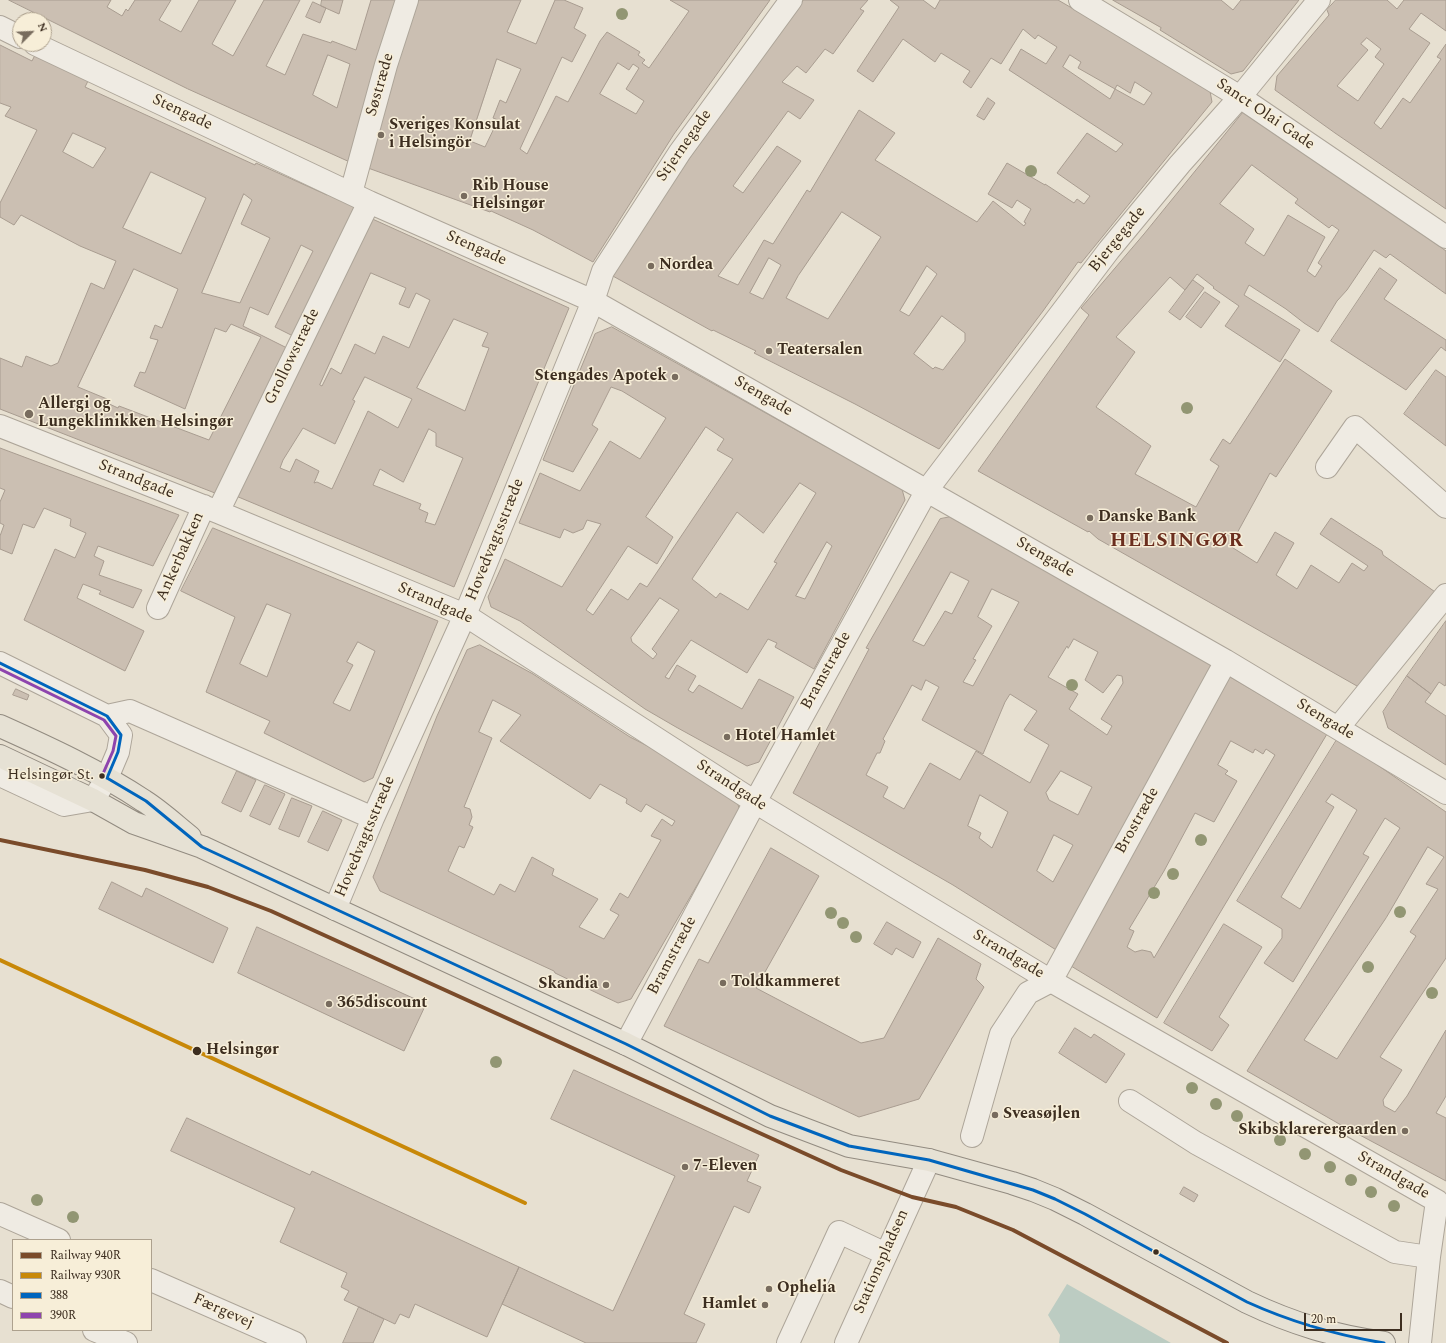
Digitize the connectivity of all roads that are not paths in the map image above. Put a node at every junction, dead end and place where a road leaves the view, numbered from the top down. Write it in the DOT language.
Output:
graph roads {
  1 [pos="407,0"];
  2 [pos="791,0"];
  3 [pos="1080,0"];
  4 [pos="1320,0"];
  5 [pos="0,27"];
  6 [pos="12,33"];
  7 [pos="46,53"];
  8 [pos="1240,97"];
  9 [pos="360,198"];
  10 [pos="1446,237"];
  11 [pos="593,301"];
  12 [pos="0,426"];
  13 [pos="1327,467"];
  14 [pos="927,490"];
  15 [pos="1446,507"];
  16 [pos="211,509"];
  17 [pos="1446,595"];
  18 [pos="158,608"];
  19 [pos="465,615"];
  20 [pos="1226,661"];
  21 [pos="0,664"];
  22 [pos="108,716"];
  23 [pos="0,726"];
  24 [pos="1338,728"];
  25 [pos="0,756"];
  26 [pos="0,775"];
  27 [pos="107,778"];
  28 [pos="1446,793"];
  29 [pos="93,800"];
  30 [pos="755,802"];
  31 [pos="373,818"];
  32 [pos="202,847"];
  33 [pos="335,909"];
  34 [pos="1051,981"];
  35 [pos="626,1044"];
  36 [pos="1130,1101"];
  37 [pos="972,1136"];
  38 [pos="928,1160"];
  39 [pos="0,1214"];
  40 [pos="57,1239"];
  41 [pos="886,1254"];
  42 [pos="1429,1257"];
  43 [pos="152,1280"];
  44 [pos="0,1292"];
  45 [pos="12,1297"];
  46 [pos="96,1331"];
  47 [pos="126,1343"];
  48 [pos="295,1343"];
  49 [pos="788,1343"];
  50 [pos="846,1343"];
  51 [pos="1384,1343"];
  52 [pos="1420,1343"];
  1 -- 9 [label="street, Søstræde"];
  2 -- 11 [label="street, Stjernegade"];
  3 -- 8 [label="street, Sanct Olai Gade"];
  4 -- 8 [label="street, Bjergegade"];
  5 -- 6 [label="street"];
  7 -- 9 [label="street, Stengade"];
  8 -- 10 [label="street, Sanct Olai Gade"];
  8 -- 14 [label="street, Bjergegade"];
  9 -- 11 [label="street, Stengade"];
  9 -- 16 [label="street, Grollowstræde"];
  11 -- 14 [label="street, Stengade"];
  11 -- 19 [label="street, Hovedvagtsstræde"];
  12 -- 16 [label="street, Strandgade"];
  13 -- 15 [label="street"];
  14 -- 20 [label="street, Stengade"];
  14 -- 30 [label="street, Bramstræde"];
  16 -- 18 [label="street, Ankerbakken"];
  16 -- 19 [label="street, Strandgade"];
  17 -- 24 [label="street"];
  19 -- 30 [label="street, Strandgade"];
  19 -- 31 [label="street, Hovedvagtsstræde"];
  20 -- 24 [label="street, Stengade"];
  20 -- 34 [label="street, Brostræde"];
  21 -- 22 [label="street"];
  22 -- 27 [label="street"];
  22 -- 31 [label="street"];
  23 -- 27 [label="main road"];
  24 -- 28 [label="street, Stengade"];
  25 -- 29 [label="main road"];
  26 -- 29 [label="street"];
  27 -- 29 [label="street"];
  27 -- 32 [label="main road"];
  29 -- 32 [label="main road"];
  30 -- 34 [label="street, Strandgade"];
  30 -- 35 [label="street, Bramstræde"];
  31 -- 33 [label="street, Hovedvagtsstræde"];
  32 -- 33 [label="main road"];
  33 -- 35 [label="main road"];
  34 -- 37 [label="street"];
  34 -- 42 [label="street, Strandgade"];
  35 -- 38 [label="main road"];
  36 -- 42 [label="street"];
  38 -- 41 [label="street, Stationspladsen"];
  38 -- 51 [label="main road"];
  39 -- 40 [label="street"];
  41 -- 49 [label="street"];
  41 -- 50 [label="street, Stationspladsen"];
  42 -- 52 [label="street"];
  43 -- 48 [label="street, Færgevej"];
  44 -- 45 [label="street"];
  46 -- 47 [label="street"];
}
